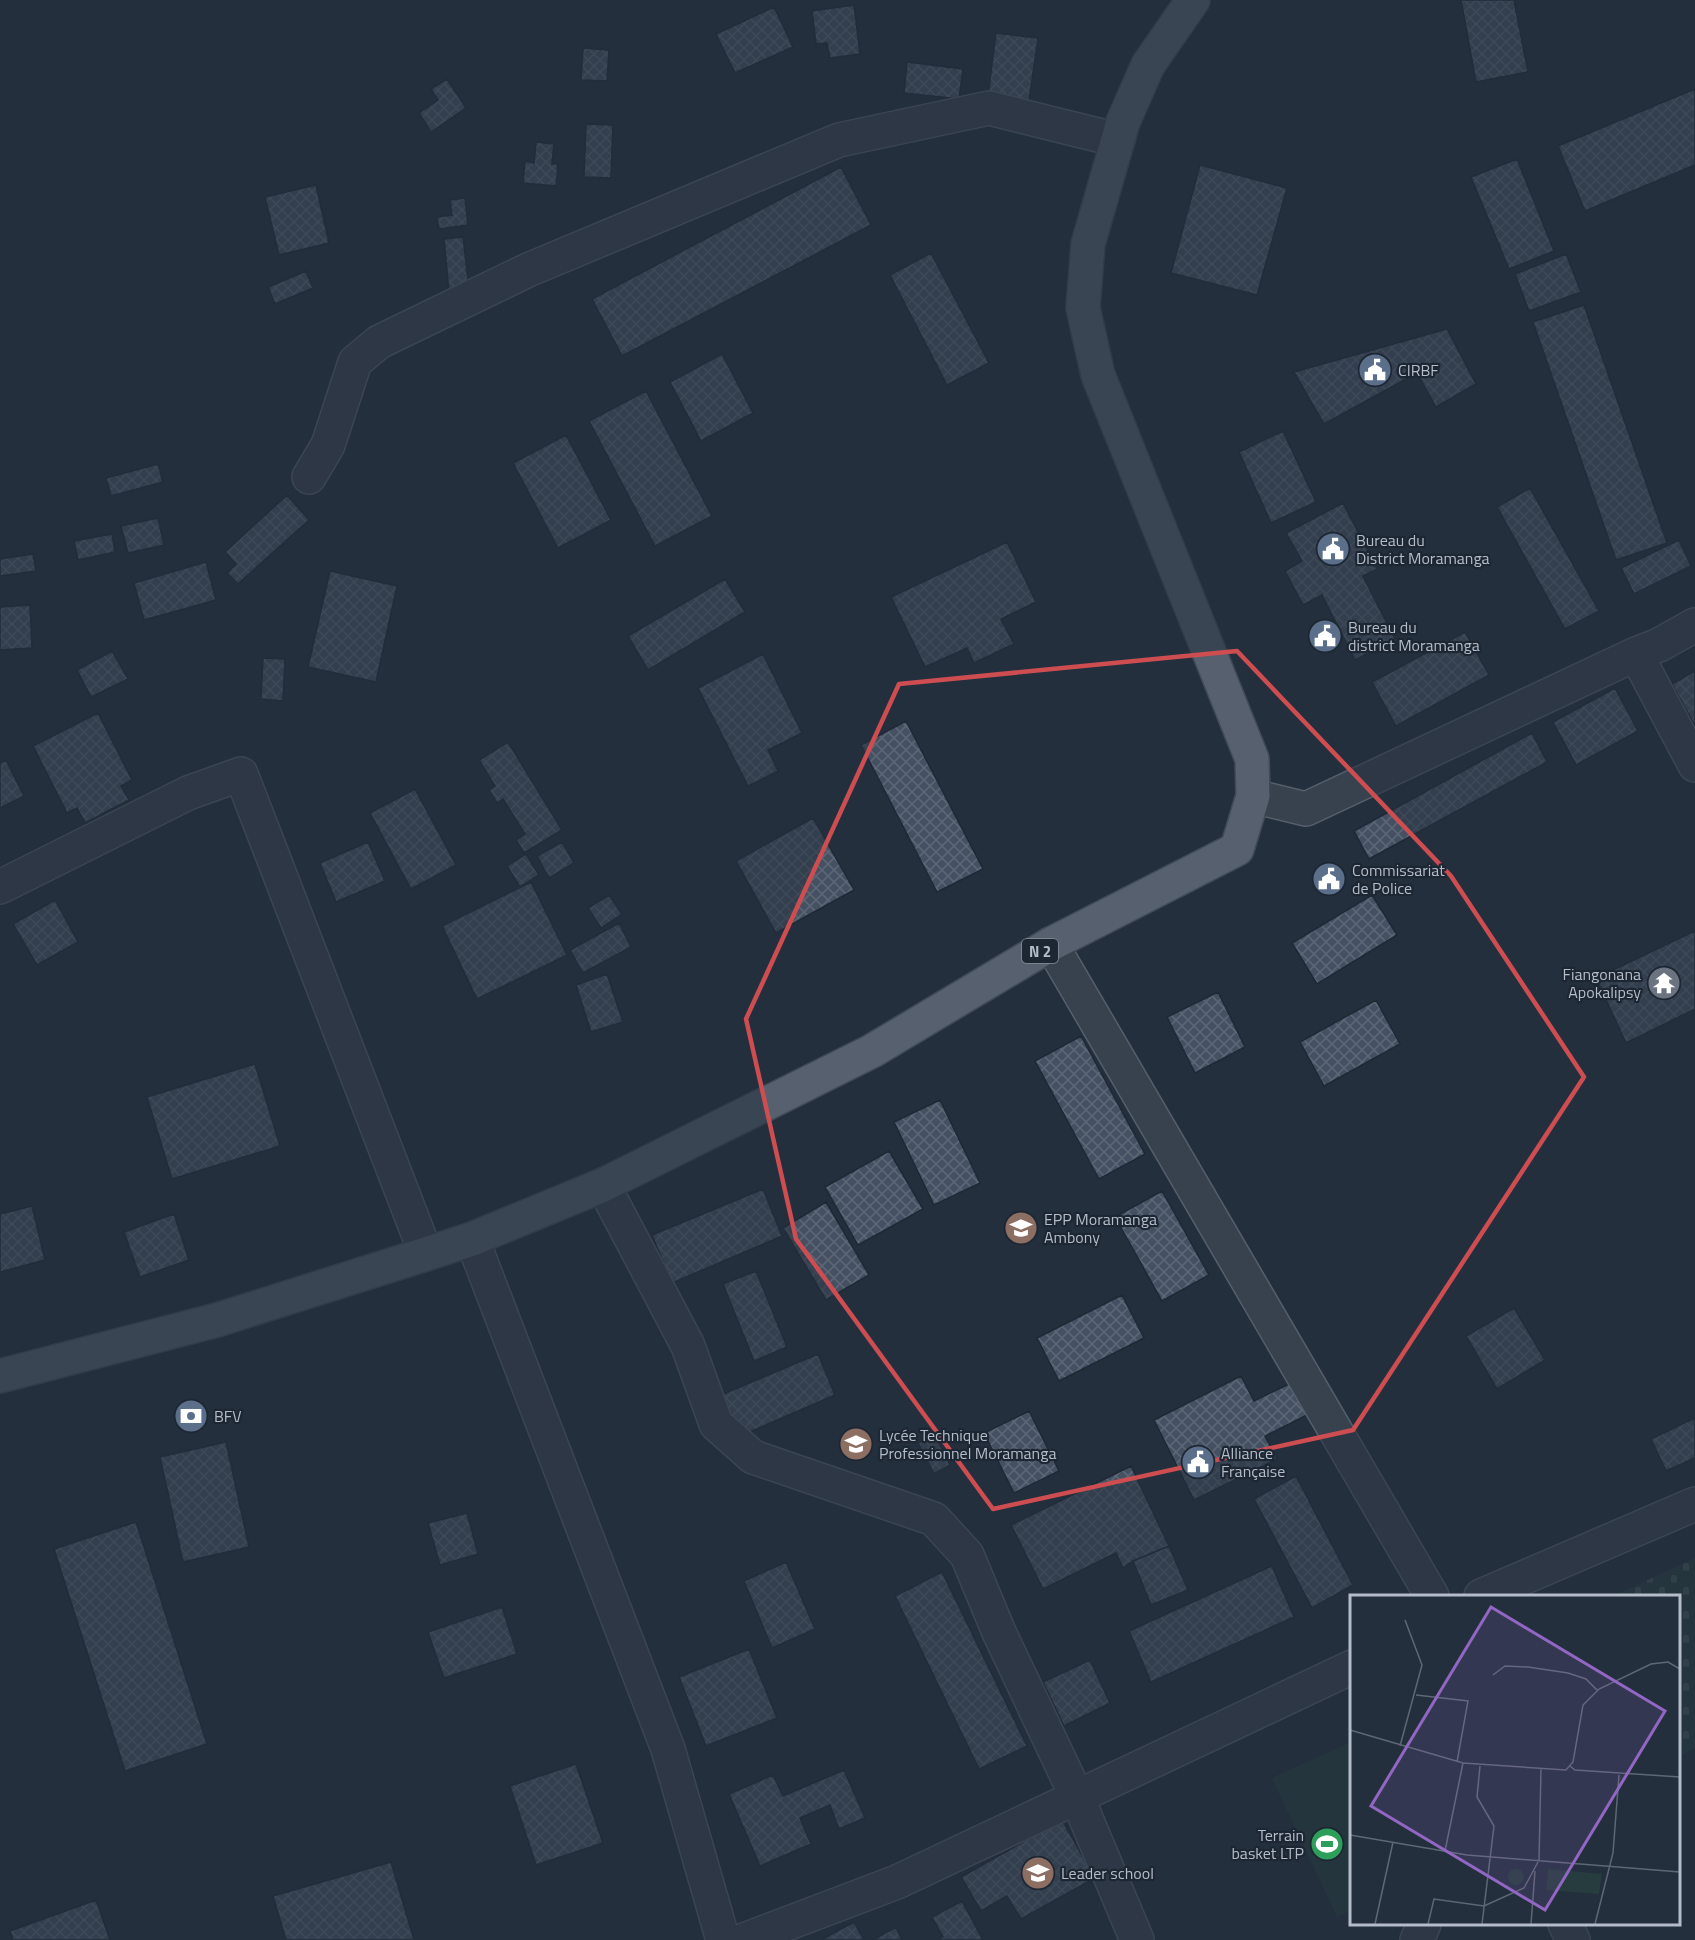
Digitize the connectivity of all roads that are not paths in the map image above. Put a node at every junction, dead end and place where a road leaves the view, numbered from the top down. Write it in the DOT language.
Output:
graph roads {
  1 [pos="1193,0"];
  2 [pos="1118,140"];
  3 [pos="309,477"];
  4 [pos="1695,625"];
  5 [pos="1636,654"];
  6 [pos="1695,765"];
  7 [pos="1253,796"];
  8 [pos="0,887"];
  9 [pos="1052,944"];
  10 [pos="603,1185"];
  11 [pos="472,1239"];
  12 [pos="426,1254"];
  13 [pos="0,1376"];
  14 [pos="1695,1504"];
  15 [pos="1431,1595"];
  16 [pos="1483,1595"];
  17 [pos="1350,1668"];
  18 [pos="1077,1797"];
  19 [pos="1423,1925"];
  20 [pos="1566,1925"];
  21 [pos="723,1940"];
  22 [pos="744,1940"];
  23 [pos="1137,1940"];
  24 [pos="1416,1940"];
  25 [pos="1573,1940"];
  1 -- 2 [label="main road, N 2"];
  2 -- 3 [label="street"];
  2 -- 7 [label="main road, N 2"];
  4 -- 5 [label="street"];
  5 -- 6 [label="street"];
  5 -- 7 [label="street"];
  7 -- 9 [label="main road, N 2"];
  8 -- 12 [label="street"];
  9 -- 10 [label="main road, N 2"];
  9 -- 15 [label="street"];
  10 -- 11 [label="main road, N 2"];
  10 -- 18 [label="street"];
  11 -- 12 [label="main road, N 2"];
  11 -- 21 [label="street"];
  12 -- 13 [label="main road, N 2"];
  14 -- 16 [label="street"];
  17 -- 18 [label="street"];
  18 -- 22 [label="street"];
  18 -- 23 [label="street"];
  19 -- 24 [label="street"];
  20 -- 25 [label="street"];
}
